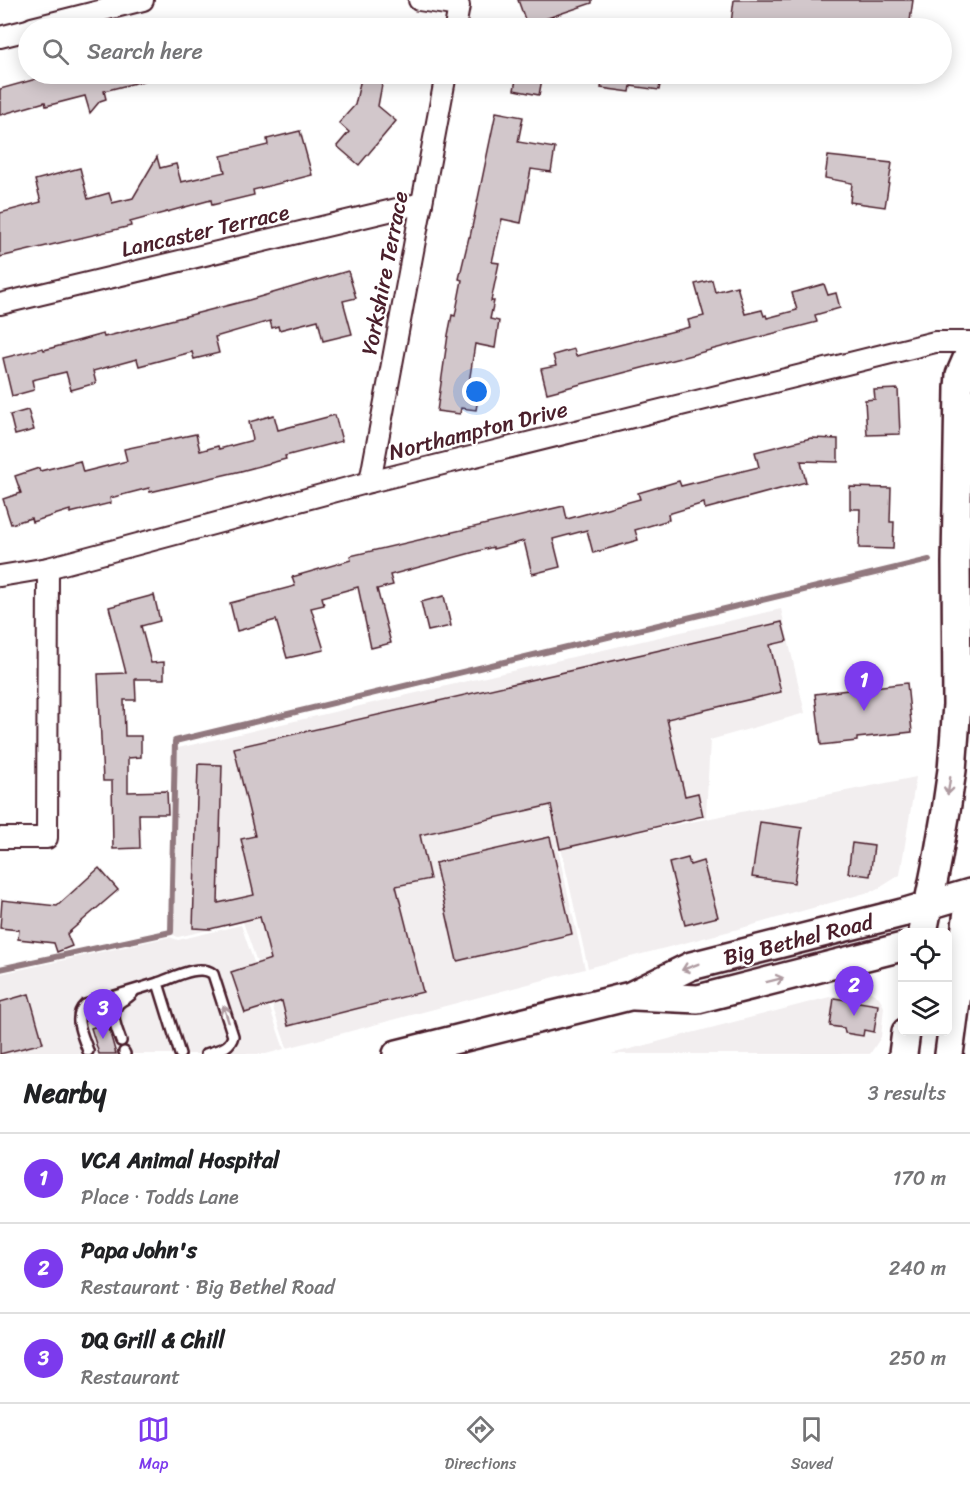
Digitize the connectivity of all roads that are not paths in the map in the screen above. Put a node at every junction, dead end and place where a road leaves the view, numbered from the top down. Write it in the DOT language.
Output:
graph roads {
  1 [pos="143,0"];
  2 [pos="419,0"];
  3 [pos="73,18"];
  4 [pos="457,18"];
  5 [pos="18,32"];
  6 [pos="0,37"];
  7 [pos="444,84"];
  8 [pos="422,203"];
  9 [pos="0,304"];
  10 [pos="970,342"];
  11 [pos="970,352"];
  12 [pos="370,482"];
  13 [pos="48,568"];
  14 [pos="0,576"];
  15 [pos="0,838"];
  16 [pos="970,894"];
  17 [pos="928,906"];
  18 [pos="924,928"];
  19 [pos="961,931"];
  20 [pos="898,948"];
  21 [pos="158,983"];
  22 [pos="134,991"];
  23 [pos="630,996"];
  24 [pos="905,1036"];
  25 [pos="121,1041"];
  26 [pos="88,1051"];
  27 [pos="180,1054"];
  28 [pos="206,1054"];
  29 [pos="397,1054"];
  30 [pos="903,1054"];
  31 [pos="949,1054"];
  1 -- 3 [label="street"];
  2 -- 4 [label="street"];
  5 -- 6 [label="street"];
  7 -- 8 [label="street, Yorkshire Terrace"];
  8 -- 9 [label="street, Lancaster Terrace"];
  8 -- 12 [label="street, Yorkshire Terrace"];
  10 -- 12 [label="street, Northampton Drive"];
  11 -- 17 [label="main road, one-way"];
  12 -- 13 [label="street, Northampton Drive"];
  13 -- 14 [label="street, Northampton Drive"];
  13 -- 15 [label="street"];
  16 -- 17 [label="main road, Big Bethel Road"];
  16 -- 19 [label="main road"];
  17 -- 18 [label="main road"];
  17 -- 23 [label="main road, Big Bethel Road, one-way"];
  19 -- 31 [label="main road"];
  23 -- 20 [label="main road, Big Bethel Road, one-way"];
  21 -- 22 [label="lane"];
  21 -- 27 [label="lane"];
  28 -- 21 [label="lane, one-way"];
  22 -- 25 [label="lane"];
  22 -- 26 [label="lane"];
  23 -- 29 [label="main road, Big Bethel Road"];
  24 -- 30 [label="main road"];
}
